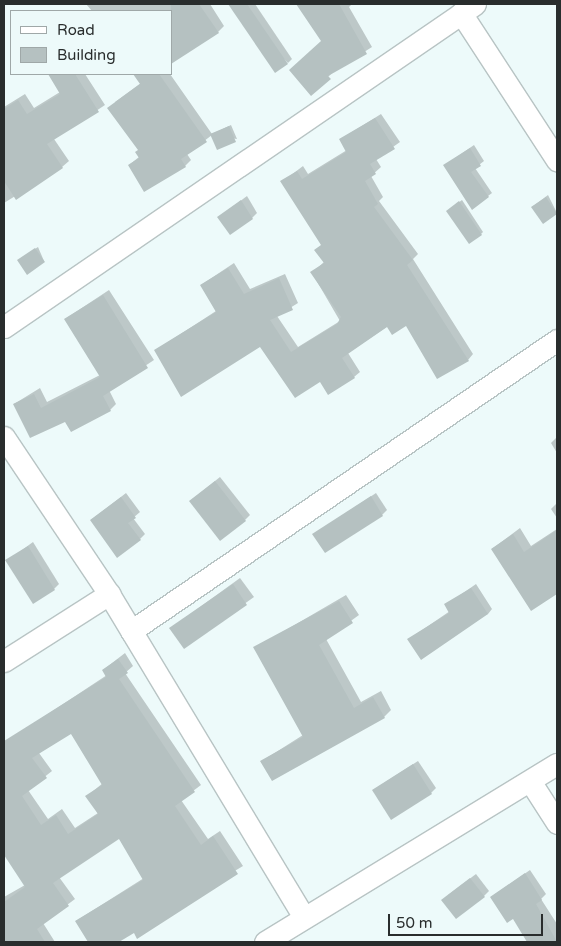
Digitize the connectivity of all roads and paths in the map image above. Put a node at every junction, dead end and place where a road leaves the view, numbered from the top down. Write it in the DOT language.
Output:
graph roads {
  1 [pos="468,8"];
  2 [pos="557,160"];
  3 [pos="4,327"];
  4 [pos="557,340"];
  5 [pos="4,437"];
  6 [pos="109,594"];
  7 [pos="131,631"];
  8 [pos="4,661"];
  9 [pos="557,764"];
  10 [pos="530,781"];
  11 [pos="557,823"];
  12 [pos="304,917"];
  13 [pos="265,942"];
  1 -- 2 [label="street"];
  1 -- 3 [label="street"];
  4 -- 7 [label="street"];
  5 -- 6 [label="street"];
  6 -- 7 [label="street"];
  6 -- 8 [label="street"];
  7 -- 12 [label="street"];
  9 -- 10 [label="street"];
  10 -- 11 [label="street"];
  10 -- 12 [label="street"];
  12 -- 13 [label="street"];
}
